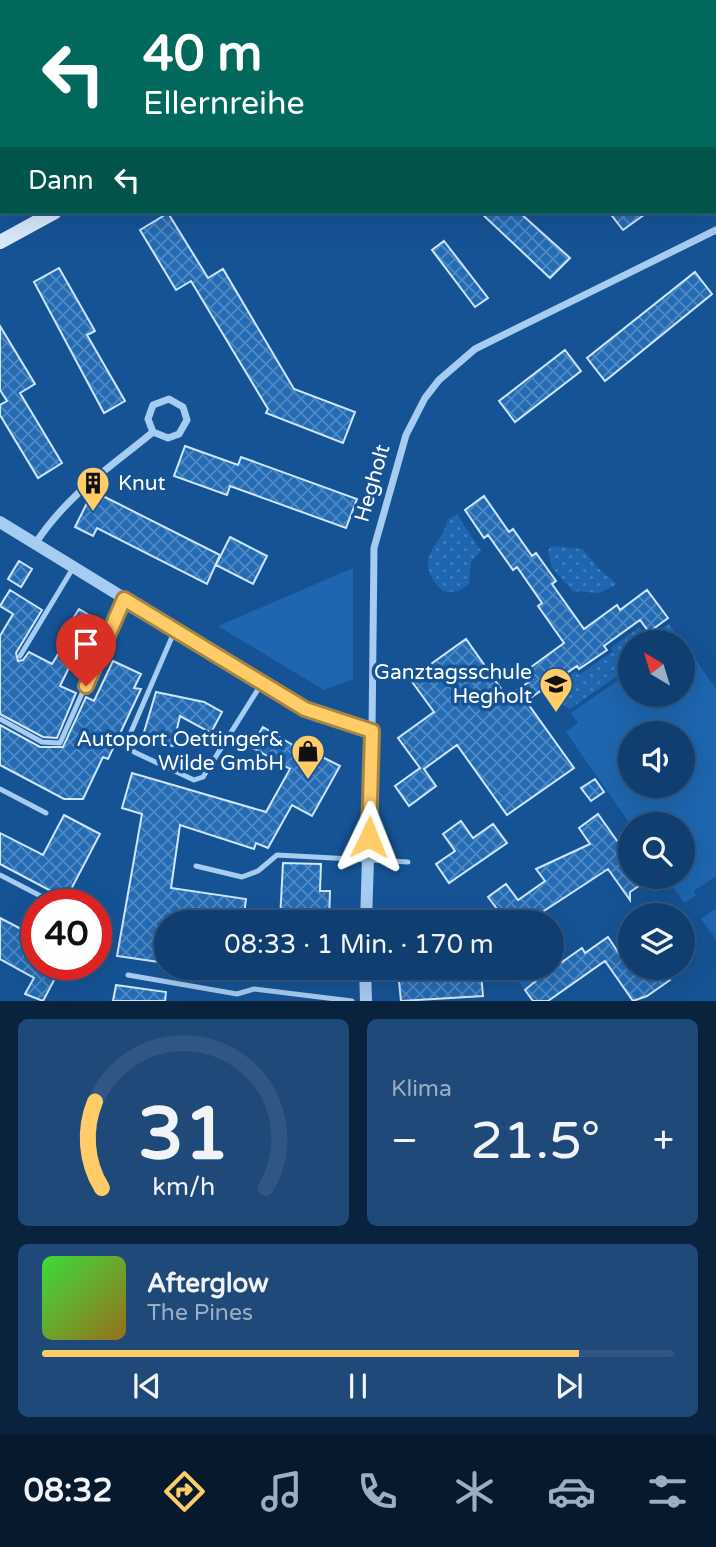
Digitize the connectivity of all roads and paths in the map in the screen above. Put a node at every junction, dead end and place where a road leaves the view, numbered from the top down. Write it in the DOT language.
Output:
graph roads {
  1 [pos="51,214"];
  2 [pos="716,230"];
  3 [pos="7,235"];
  4 [pos="0,242"];
  5 [pos="153,432"];
  6 [pos="0,522"];
  7 [pos="35,544"];
  8 [pos="73,568"];
  9 [pos="124,599"];
  10 [pos="175,630"];
  11 [pos="20,656"];
  12 [pos="262,683"];
  13 [pos="0,719"];
  14 [pos="372,731"];
  15 [pos="0,789"];
  16 [pos="46,813"];
  17 [pos="368,859"];
  18 [pos="408,862"];
  19 [pos="197,866"];
  20 [pos="0,875"];
  21 [pos="27,889"];
  22 [pos="366,910"];
  23 [pos="128,975"];
  24 [pos="365,980"];
  25 [pos="352,1001"];
  26 [pos="366,1001"];
  1 -- 3 [label="main road"];
  2 -- 14 [label="street, Hegholt"];
  3 -- 4 [label="main road"];
  5 -- 5 [label="street"];
  5 -- 7 [label="street"];
  6 -- 7 [label="street"];
  7 -- 8 [label="street"];
  8 -- 9 [label="street"];
  8 -- 11 [label="lane"];
  9 -- 10 [label="street"];
  9 -- 13 [label="lane"];
  10 -- 12 [label="street"];
  10 -- 12 [label="lane"];
  12 -- 14 [label="street"];
  14 -- 17 [label="street, Hegholt"];
  15 -- 16 [label="lane"];
  17 -- 18 [label="lane"];
  17 -- 19 [label="lane"];
  17 -- 22 [label="street, Hegholt"];
  20 -- 21 [label="lane"];
  23 -- 25 [label="lane"];
  24 -- 26 [label="street"];
}
